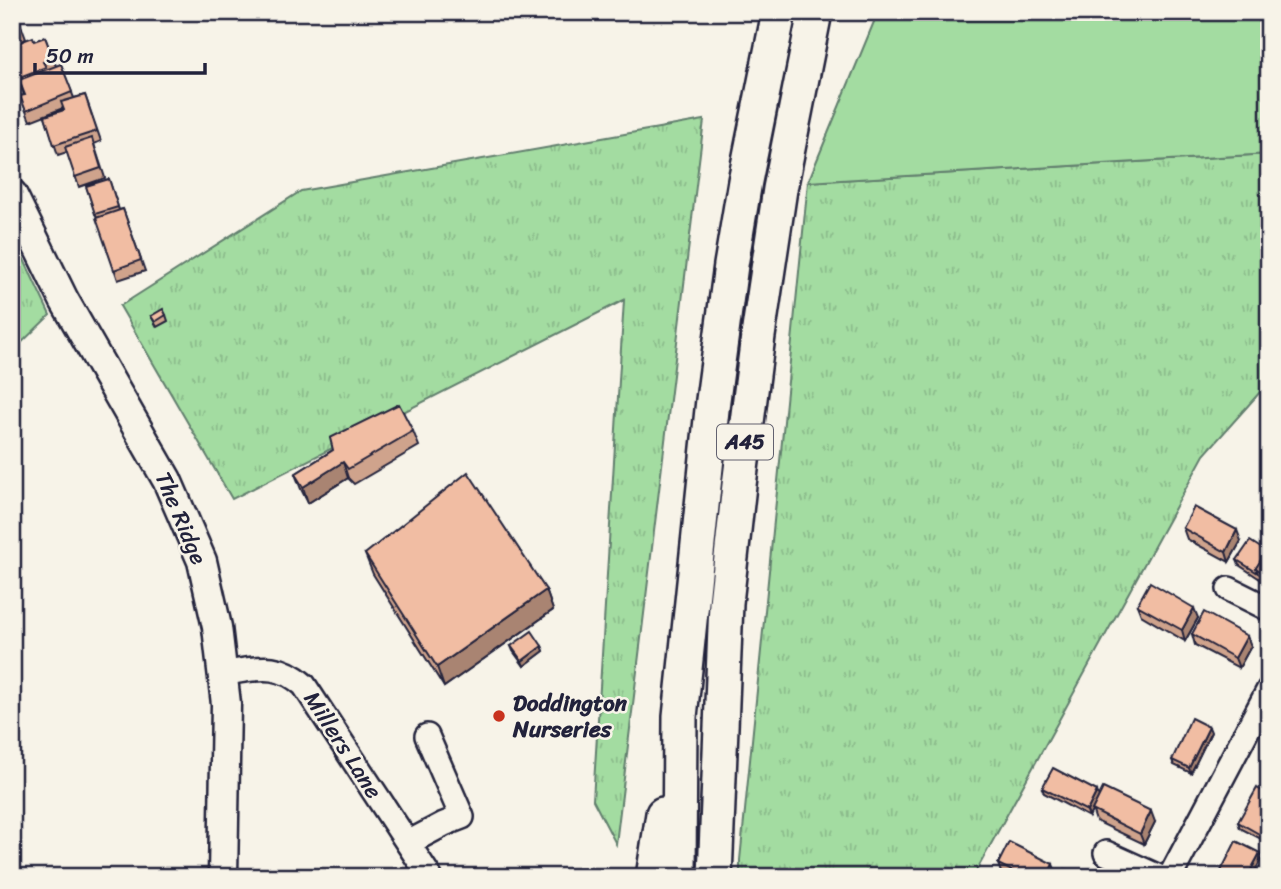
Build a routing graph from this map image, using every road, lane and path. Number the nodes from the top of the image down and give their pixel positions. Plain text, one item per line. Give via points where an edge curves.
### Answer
1 (779, 12) edge
2 (815, 12) edge
3 (12, 194) edge
4 (1229, 589) dead end
5 (1269, 609) edge
6 (223, 673) junction
7 (1269, 689) edge
8 (680, 717) junction
9 (427, 736) dead end
10 (408, 843) junction
11 (1106, 853) dead end
12 (223, 877) edge
13 (430, 877) edge
14 (653, 877) edge
15 (679, 877) edge
16 (715, 877) edge
17 (1159, 877) edge
18 (1170, 877) edge

1 - 8 highway, A45 via 731,265
2 - 16 highway, A45 via 780,189 739,485 726,604
3 - 6 main road, The Ridge via 64,300 167,481 202,561
4 - 5 street
6 - 10 street, Millers Lane via 277,668 291,673 304,685
6 - 12 main road, The Ridge via 227,737
7 - 18 street
8 - 14 highway
8 - 15 highway, A45
9 - 10 street via 462,817
10 - 13 street, Millers Lane
11 - 17 street

